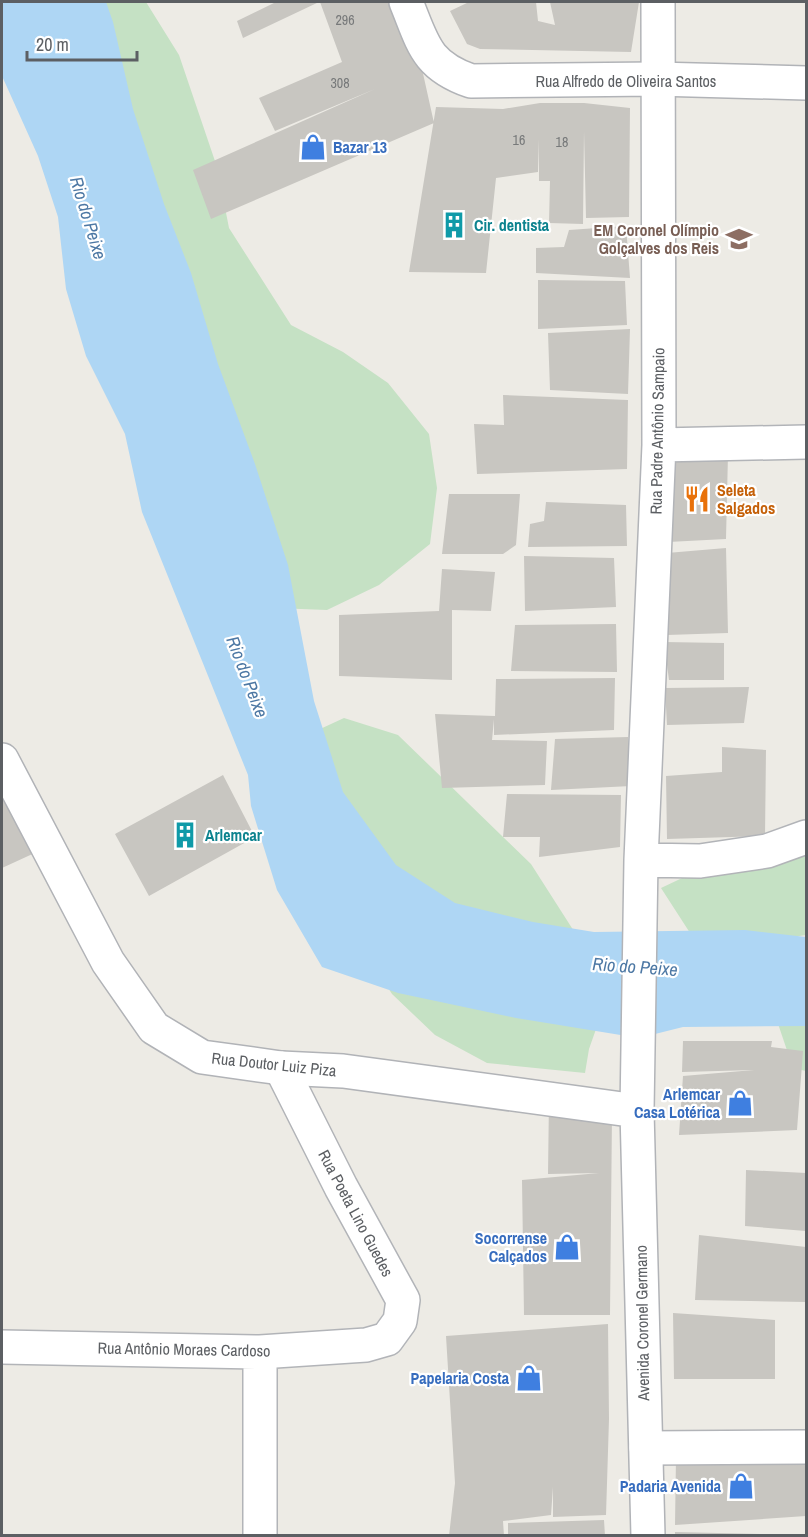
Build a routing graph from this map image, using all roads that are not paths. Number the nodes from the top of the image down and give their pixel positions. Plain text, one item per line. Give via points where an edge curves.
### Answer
1 (406, 2) edge
2 (657, 2) edge
3 (656, 79) junction
4 (807, 83) edge
5 (807, 442) edge
6 (658, 446) junction
7 (2, 760) edge
8 (807, 837) edge
9 (641, 869) junction
10 (281, 1068) junction
11 (638, 1097) junction
12 (366, 1345) joint
13 (2, 1347) edge
14 (261, 1352) junction
15 (807, 1447) edge
16 (645, 1448) junction
17 (260, 1536) edge
18 (648, 1536) edge

1 - 3 street, Rua Alfredo de Oliveira Santos via 425,49 447,72 471,81
2 - 3 street, Rua Padre Antônio Sampaio
3 - 4 street, Rua Alfredo de Oliveira Santos
3 - 6 street, Rua Padre Antônio Sampaio
5 - 6 street
6 - 9 street, Rua Padre Antônio Sampaio
7 - 10 street, Rua Doutor Luiz Piza via 108,962 154,1028 202,1057
8 - 9 street via 766,851
9 - 11 street, Rua Padre Antônio Sampaio
10 - 11 street, Rua Doutor Luiz Piza
10 - 12 street, Rua Poeta Lino Guedes via 403,1300 400,1321 387,1339
11 - 16 street, Avenida Coronel Germano
12 - 14 street, Rua Antônio Moraes Cardoso
13 - 14 street, Rua Antônio Moraes Cardoso
14 - 17 street
15 - 16 street
16 - 18 street, Avenida Coronel Germano

